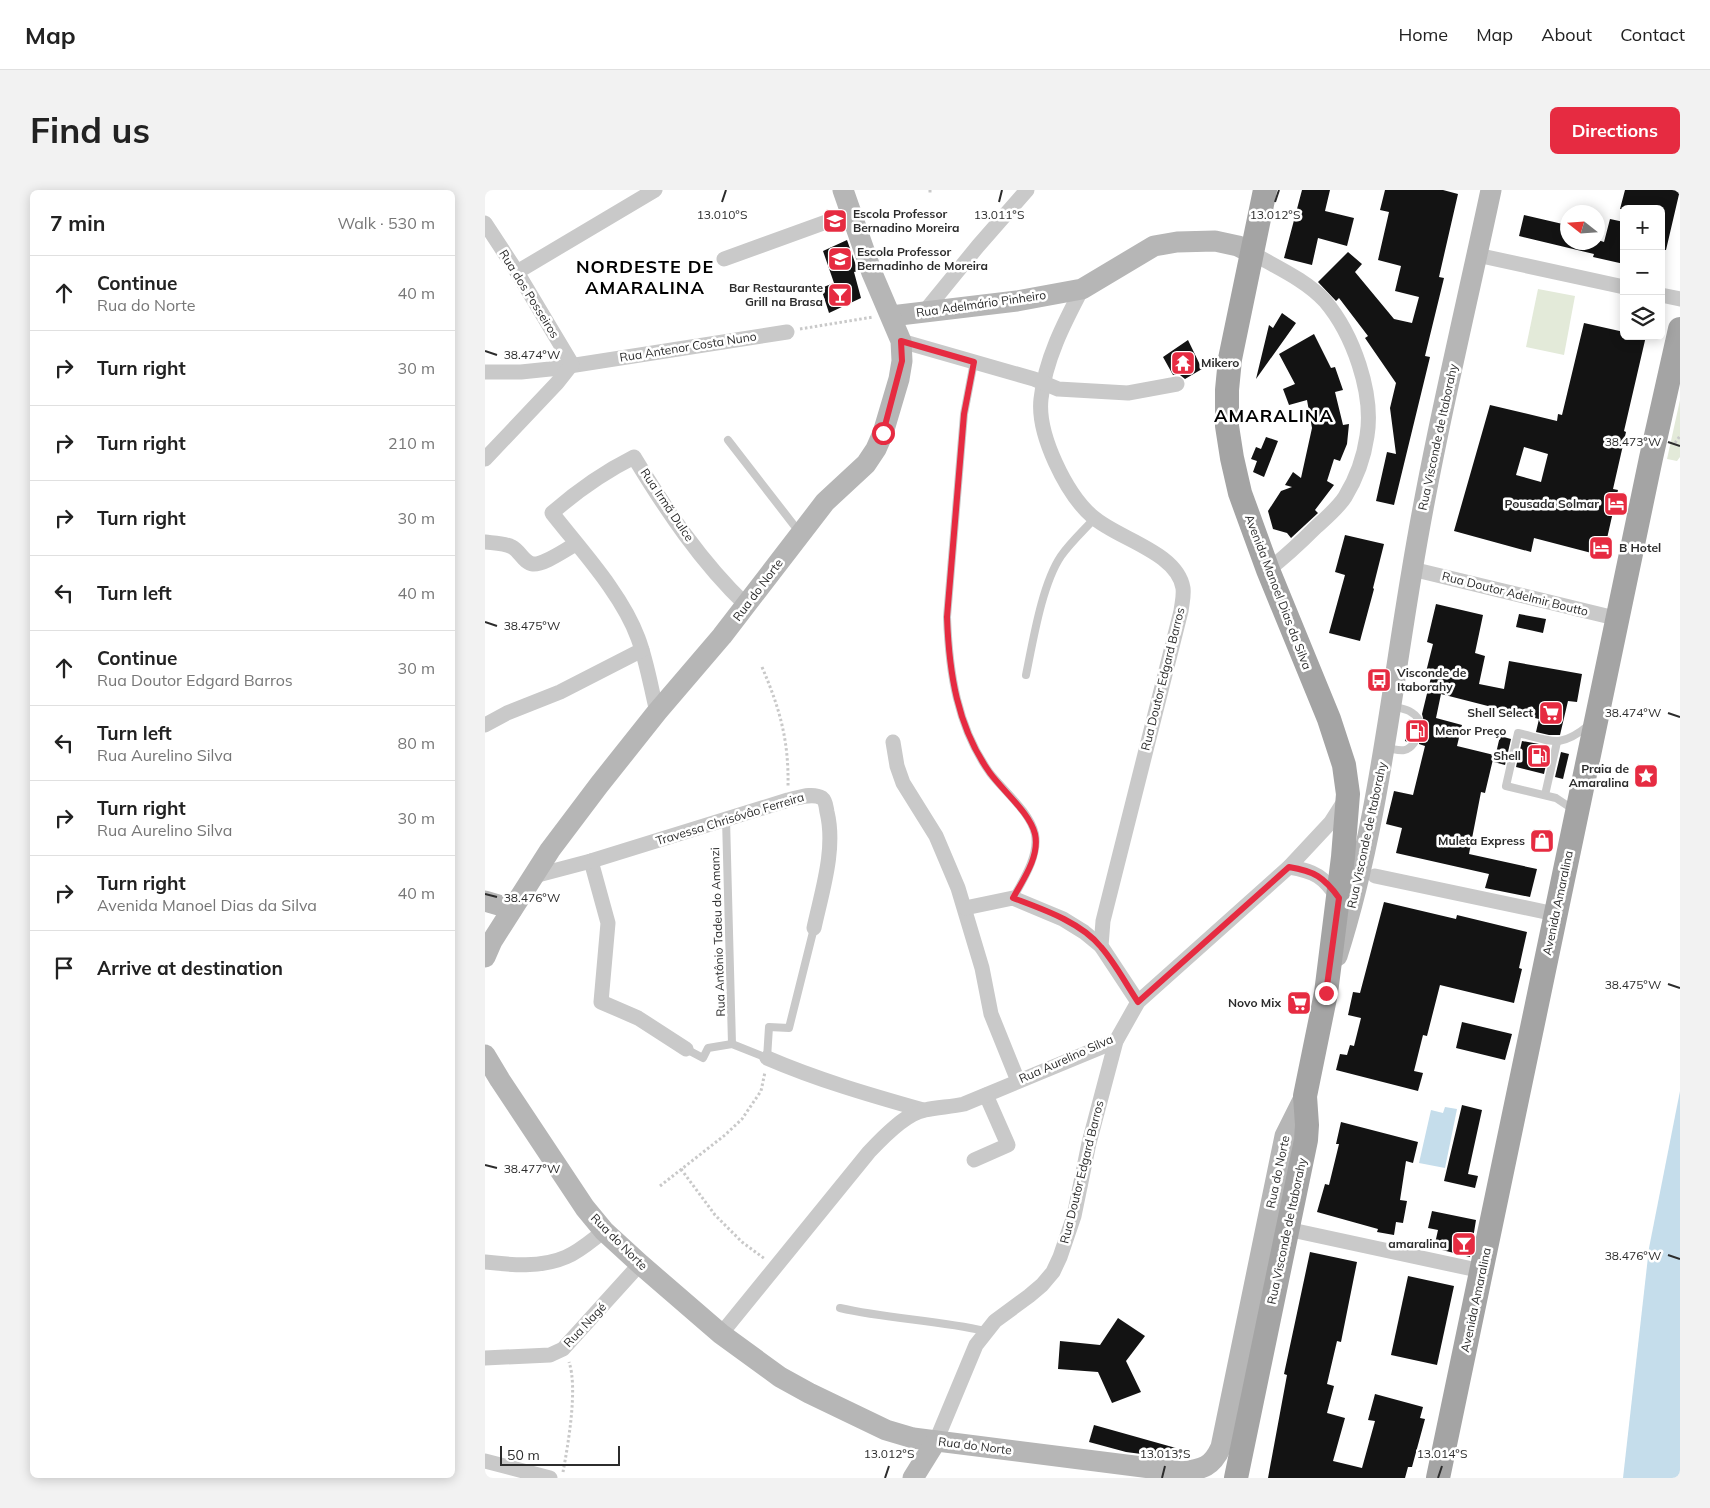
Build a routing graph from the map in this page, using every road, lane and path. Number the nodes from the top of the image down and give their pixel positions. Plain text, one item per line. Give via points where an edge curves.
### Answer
1 (655, 190) edge
2 (843, 190) edge
3 (930, 190) edge
4 (1027, 190) edge
5 (1265, 190) edge
6 (1491, 190) edge
7 (930, 195) dead end
8 (851, 213) junction
9 (485, 223) edge
10 (1252, 253) junction
11 (1477, 255) junction
12 (724, 259) dead end
13 (517, 272) junction
14 (1620, 286) edge
15 (1081, 289) junction
16 (1665, 296) edge
17 (1680, 299) edge
18 (925, 311) junction
19 (891, 316) junction
20 (1680, 329) edge
21 (787, 332) joint
22 (901, 341) junction
23 (974, 362) junction
24 (572, 364) junction
25 (485, 372) edge
26 (1044, 383) junction
27 (1177, 384) dead end
28 (728, 440) dead end
29 (485, 459) edge
30 (1094, 519) junction
31 (800, 534) junction
32 (485, 542) edge
33 (576, 544) junction
34 (1412, 569) junction
35 (1268, 570) junction
36 (746, 605) junction
37 (1619, 619) junction
38 (642, 650) junction
39 (762, 666) dead end
40 (1026, 675) dead end
41 (1391, 706) junction
42 (657, 712) junction
43 (1598, 717) junction
44 (1419, 720) dead end
45 (485, 725) edge
46 (893, 742) dead end
47 (1557, 742) junction
48 (1415, 743) dead end
49 (1385, 747) junction
50 (1348, 794) junction
51 (1545, 795) junction
52 (787, 800) junction
53 (1577, 812) junction
54 (726, 819) junction
55 (591, 861) junction
56 (1289, 867) junction
57 (534, 876) junction
58 (1375, 876) dead end
59 (1013, 898) junction
60 (1339, 898) junction
61 (485, 901) edge
62 (965, 908) junction
63 (512, 909) junction
64 (1555, 914) junction
65 (814, 928) joint
66 (1101, 946) junction
67 (485, 957) edge
68 (1326, 993) junction
69 (1138, 1002) junction
70 (1116, 1040) junction
71 (732, 1044) junction
72 (686, 1049) joint
73 (485, 1055) edge
74 (767, 1058) junction
75 (1018, 1081) junction
76 (985, 1095) junction
77 (1305, 1096) junction
78 (923, 1110) junction
79 (974, 1160) dead end
80 (681, 1169) junction
81 (660, 1186) dead end
82 (1287, 1230) junction
83 (604, 1231) junction
84 (485, 1262) edge
85 (640, 1264) junction
86 (775, 1267) junction
87 (1482, 1271) junction
88 (840, 1308) dead end
89 (985, 1331) junction
90 (721, 1334) junction
91 (563, 1349) junction
92 (485, 1358) edge
93 (936, 1442) junction
94 (485, 1461) edge
95 (550, 1478) edge
96 (562, 1478) edge
97 (913, 1478) edge
98 (1236, 1478) edge
99 (1438, 1478) edge

1 - 13 street
2 - 8 street, Rua do Norte
3 - 7 path
4 - 18 street
5 - 10 main road, Avenida Manoel Dias da Silva
6 - 11 street, Rua Visconde de Itaborahy
8 - 12 street
8 - 19 street, Rua do Norte
9 - 13 street, Rua dos Posseiros
10 - 15 street, Rua Adelmário Pinheiro via 1215,241 1154,246
10 - 35 main road, Avenida Manoel Dias da Silva via 1230,359 1227,426 1240,493
10 - 35 street, Rua Adelmário Pinheiro via 1304,284 1324,300 1341,322 1359,366 1368,410 1368,435 1363,456 1344,498
11 - 14 street
11 - 34 street, Rua Visconde de Itaborahy
13 - 24 street, Rua dos Posseiros
15 - 18 street, Rua Adelmário Pinheiro via 1017,301
15 - 26 street, Rua Doutor Edgard Barros via 1055,347
16 - 17 street
18 - 19 street, Rua Adelmário Pinheiro
19 - 21 path via 862,317
19 - 22 street, Rua do Norte
20 - 37 main road, Avenida Amaralina
21 - 24 street, Rua Antenor Costa Nuno
22 - 23 street
22 - 31 street, Rua do Norte via 899,379 876,449 867,464 825,502
23 - 26 street
23 - 59 lane via 964,414 947,617 948,648 952,679 971,742 989,771 1023,812 1035,835 1032,861
24 - 25 street, Rua Antenor Costa Nuno via 521,372
24 - 29 street
26 - 27 street via 1058,389 1128,394
26 - 30 street, Rua Doutor Edgard Barros via 1041,413 1049,447 1077,499
28 - 31 lane
30 - 40 lane via 1069,546 1054,569 1035,630
30 - 66 street, Rua Doutor Edgard Barros via 1165,561 1174,568 1183,588 1103,921
31 - 36 street, Rua do Norte
32 - 33 street via 514,547 532,564 541,563
33 - 36 street, Rua Irmã Dulce via 552,513 593,481 634,457 679,526 717,575
33 - 38 street via 623,609
34 - 37 street, Rua Doutor Adelmir Boutto
34 - 41 street, Rua Visconde de Itaborahy
35 - 50 main road, Avenida Manoel Dias da Silva via 1332,727 1344,765
36 - 42 street, Rua do Norte
37 - 43 main road, Avenida Amaralina
38 - 42 street
38 - 45 street via 560,692 507,712
39 - 52 path via 783,727 788,758
41 - 44 lane via 1410,710
41 - 49 street, Rua Visconde de Itaborahy
42 - 57 street, Rua do Norte via 550,850
43 - 47 lane via 1568,740
43 - 53 main road, Avenida Amaralina
46 - 62 street via 903,783 937,836
47 - 51 lane
47 - 51 lane via 1518,733 1506,786
48 - 49 lane via 1405,751
49 - 68 street, Rua Visconde de Itaborahy via 1359,881
50 - 56 street, Rua Aurelino Silva via 1331,822
50 - 60 main road, Avenida Manoel Dias da Silva
51 - 53 lane via 1556,798
52 - 54 street, Travessa Chrisóvâo Ferreira
52 - 65 street, Travessa Chrisóvâo Ferreira via 808,795 820,797 825,801 830,823 826,872
53 - 64 main road, Avenida Amaralina
54 - 55 street, Travessa Chrisóvâo Ferreira
54 - 71 lane, Rua Antônio Tadeu do Amanzi
55 - 57 street, Travessa Chrisóvâo Ferreira
55 - 72 street via 608,922 601,1002 638,1018
56 - 60 street via 1316,874
56 - 69 street, Rua Aurelino Silva
57 - 63 street, Rua do Norte
58 - 64 street
59 - 62 street
59 - 66 street via 1063,919
60 - 68 main road, Avenida Manoel Dias da Silva
61 - 63 street
62 - 75 street via 991,1014
63 - 67 street, Rua do Norte
64 - 87 main road, Avenida Amaralina
65 - 74 lane, Travessa Chrisóvâo Ferreira via 789,1028 769,1027
66 - 69 street
68 - 77 main road, Rua Visconde de Itaborahy
69 - 70 street, Rua Aurelino Silva
70 - 75 street, Rua Aurelino Silva
70 - 89 street, Rua Doutor Edgard Barros via 1074,1216 1061,1257 1042,1284
71 - 72 lane via 708,1048 703,1058
71 - 74 lane
73 - 83 street, Rua do Norte via 585,1208
74 - 78 street, Rua Aurelino Silva via 852,1090
74 - 80 path via 761,1091 742,1119
75 - 76 street, Rua Aurelino Silva
76 - 78 street, Rua Aurelino Silva via 964,1104
76 - 79 street via 1008,1145
77 - 82 main road, Rua Visconde de Itaborahy via 1306,1140
77 - 93 street, Rua do Norte via 1285,1136 1216,1459 1207,1466 1183,1472
78 - 86 street, Rua Aurelino Silva via 897,1125 869,1152
80 - 81 path
80 - 86 path via 715,1215 742,1242
82 - 87 street
82 - 98 main road, Rua Visconde de Itaborahy
83 - 84 street via 565,1257 547,1262 525,1265
83 - 85 street, Rua do Norte
85 - 90 street, Rua do Norte
85 - 91 street, Rua Nagé
86 - 90 street, Rua Aurelino Silva
87 - 99 main road, Avenida Amaralina
88 - 89 lane
89 - 93 street, Rua Doutor Edgard Barros via 976,1345
90 - 93 street, Rua do Norte via 780,1377 809,1393 886,1430
91 - 92 street, Rua Nagé via 550,1354
91 - 96 path via 572,1381
93 - 97 street
94 - 95 street

